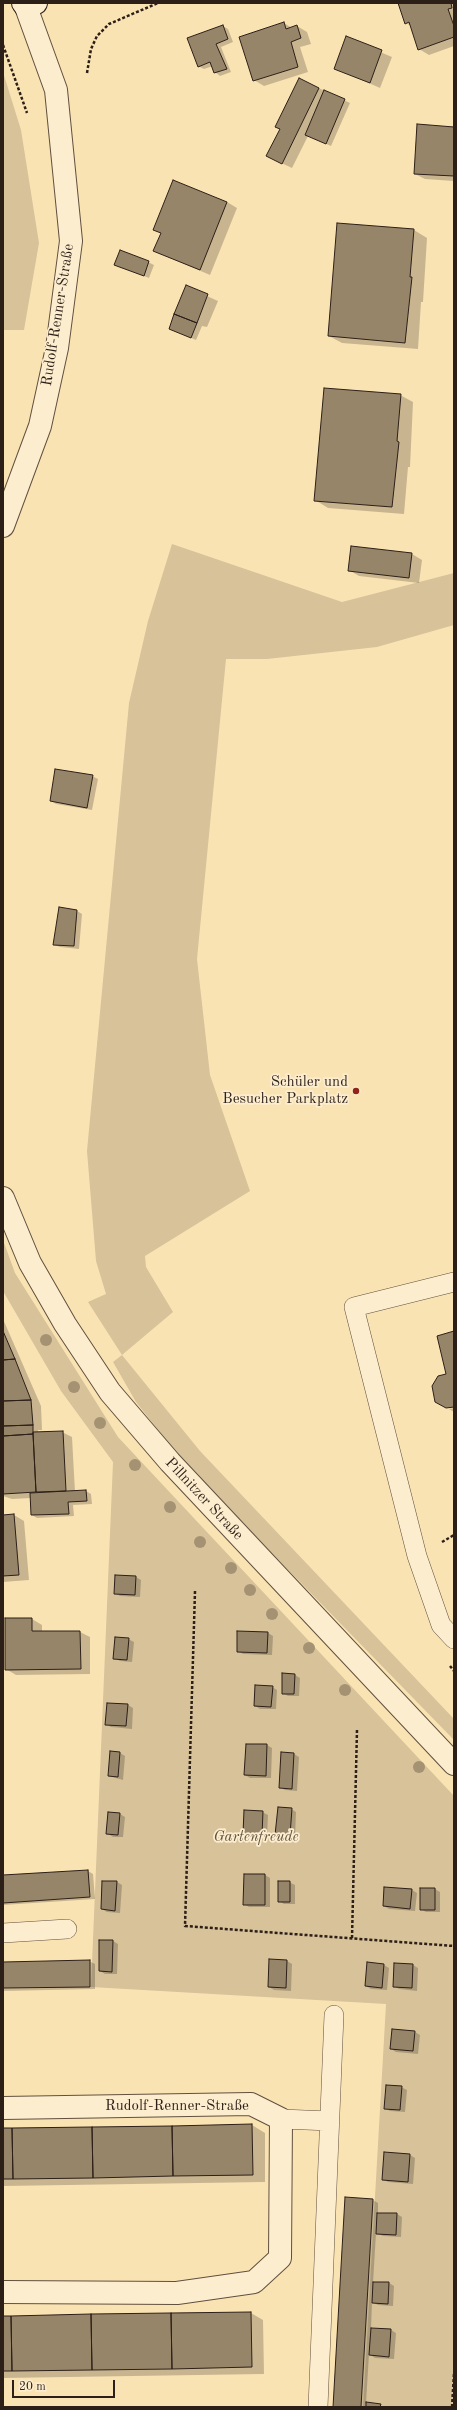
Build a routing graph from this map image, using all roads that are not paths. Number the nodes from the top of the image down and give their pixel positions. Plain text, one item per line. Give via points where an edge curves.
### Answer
1 (28, 4) edge
2 (3, 526) edge
3 (3, 1198) edge
4 (454, 1282) edge
5 (454, 1639) edge
6 (454, 1764) edge
7 (67, 1929) dead end
8 (3, 1933) edge
9 (334, 2015) dead end
10 (3, 2108) edge
11 (281, 2119) junction
12 (330, 2121) junction
13 (3, 2292) edge
14 (318, 2407) edge

1 - 2 street, Rudolf-Renner-Straße via 56,90 71,241 57,348 40,426
3 - 6 street, Pillnitzer Straße via 30,1263 65,1324 110,1392 170,1462
4 - 5 lane via 354,1307 417,1556 441,1625
7 - 8 lane
9 - 12 lane
10 - 11 street, Rudolf-Renner-Straße via 251,2104
11 - 12 lane
11 - 13 street via 280,2258 254,2282 177,2293
12 - 14 lane

